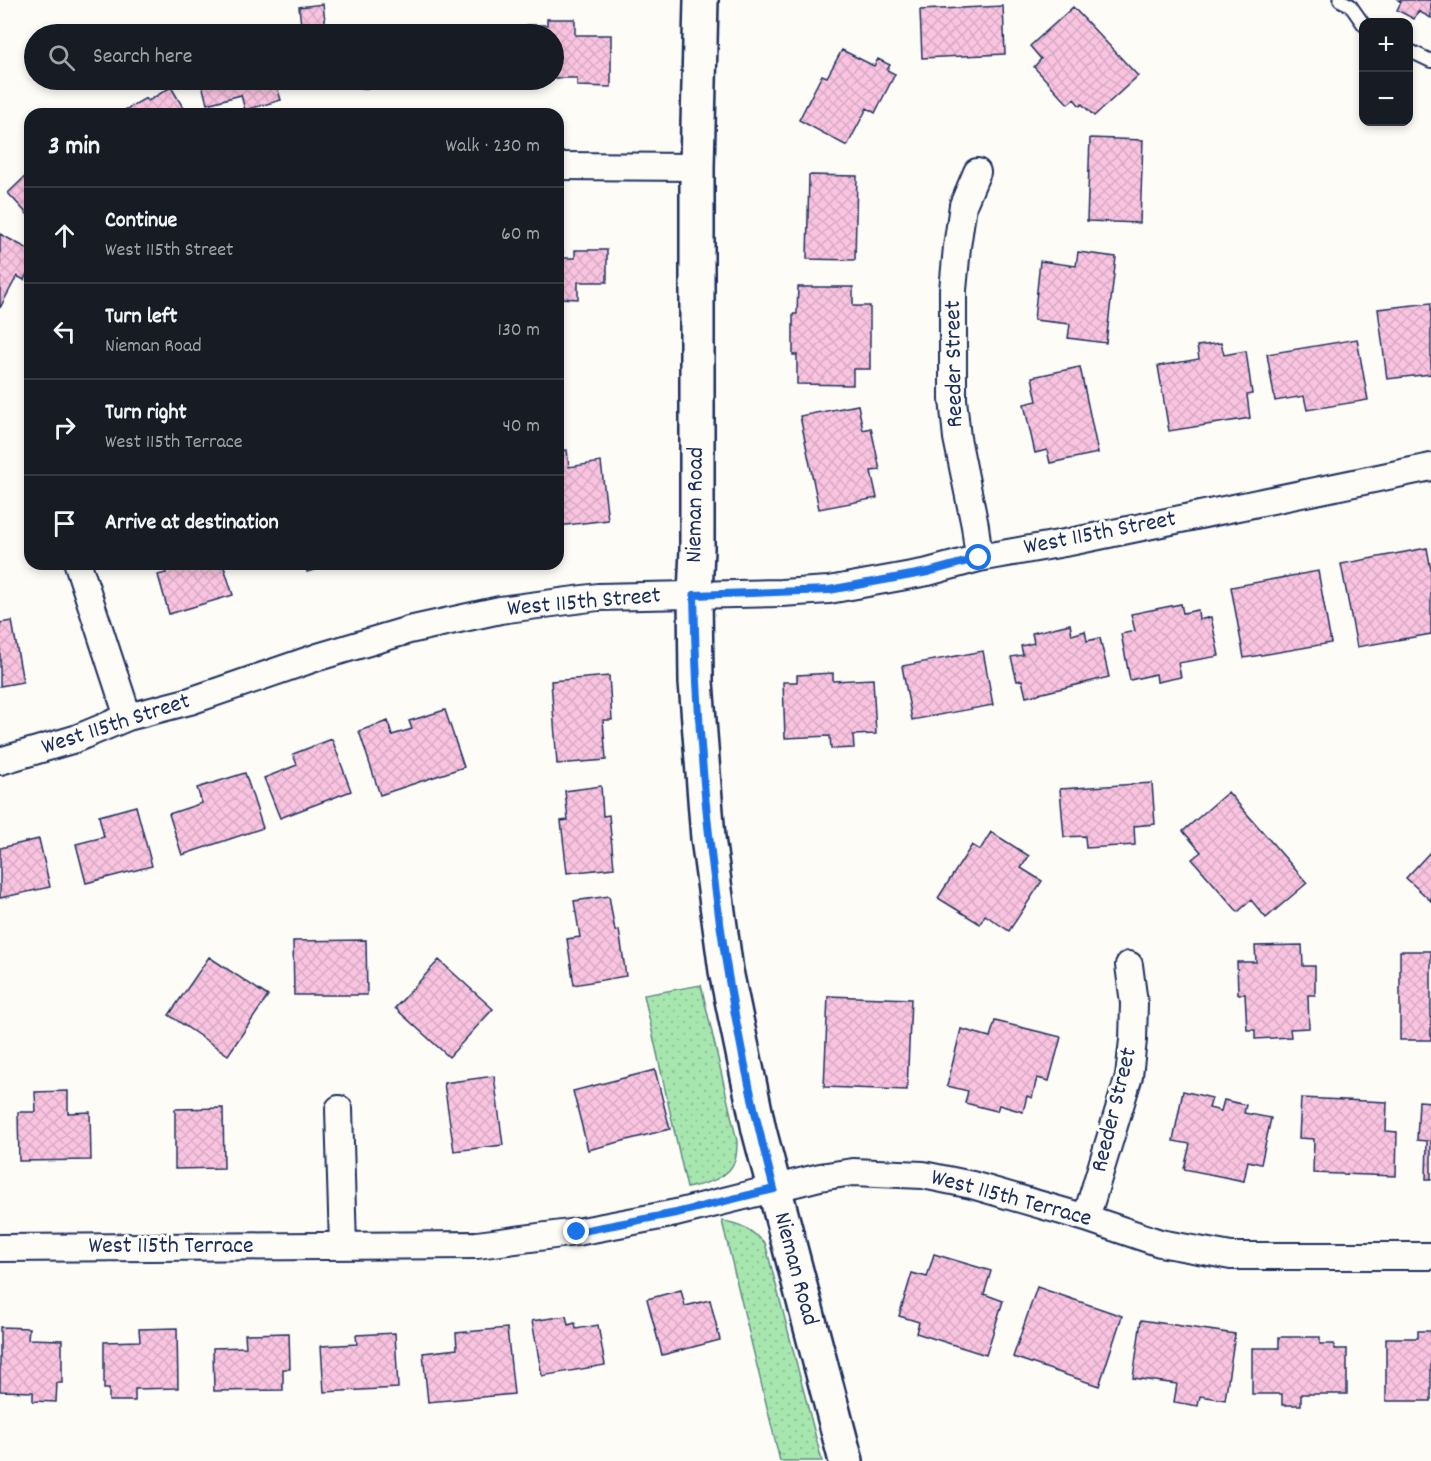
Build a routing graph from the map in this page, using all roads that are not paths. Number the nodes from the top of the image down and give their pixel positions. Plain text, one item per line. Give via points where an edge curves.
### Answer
1 (701, 0) edge
2 (1348, 2) edge
3 (1359, 18) edge
4 (1413, 52) edge
5 (1431, 61) edge
6 (564, 166) edge
7 (697, 167) junction
8 (977, 172) dead end
9 (1431, 466) edge
10 (979, 558) junction
11 (80, 570) edge
12 (694, 595) junction
13 (128, 717) junction
14 (0, 761) edge
15 (1129, 965) dead end
16 (339, 1109) dead end
17 (774, 1189) junction
18 (1086, 1218) junction
19 (343, 1246) junction
20 (0, 1248) edge
21 (1431, 1256) edge
22 (846, 1461) edge

1 - 7 street, Nieman Road
2 - 3 lane
4 - 5 lane
6 - 7 street
7 - 12 street, Nieman Road
8 - 10 street, Reeder Street via 963,205 957,247 953,399
9 - 10 street, West 115th Street
10 - 12 street, West 115th Street via 928,572 829,590
11 - 13 street
12 - 13 street, West 115th Street via 598,597 500,610 409,630 190,701
12 - 17 street, Nieman Road via 696,682 708,838 726,972
13 - 14 street, West 115th Street via 75,740
15 - 18 street, Reeder Street via 1134,1003 1129,1076
16 - 19 street
17 - 18 street, West 115th Terrace via 853,1172 923,1175
17 - 19 street, West 115th Terrace via 577,1232 477,1245
17 - 22 street, Nieman Road
18 - 21 street, West 115th Terrace via 1160,1243 1232,1256
19 - 20 street, West 115th Terrace

